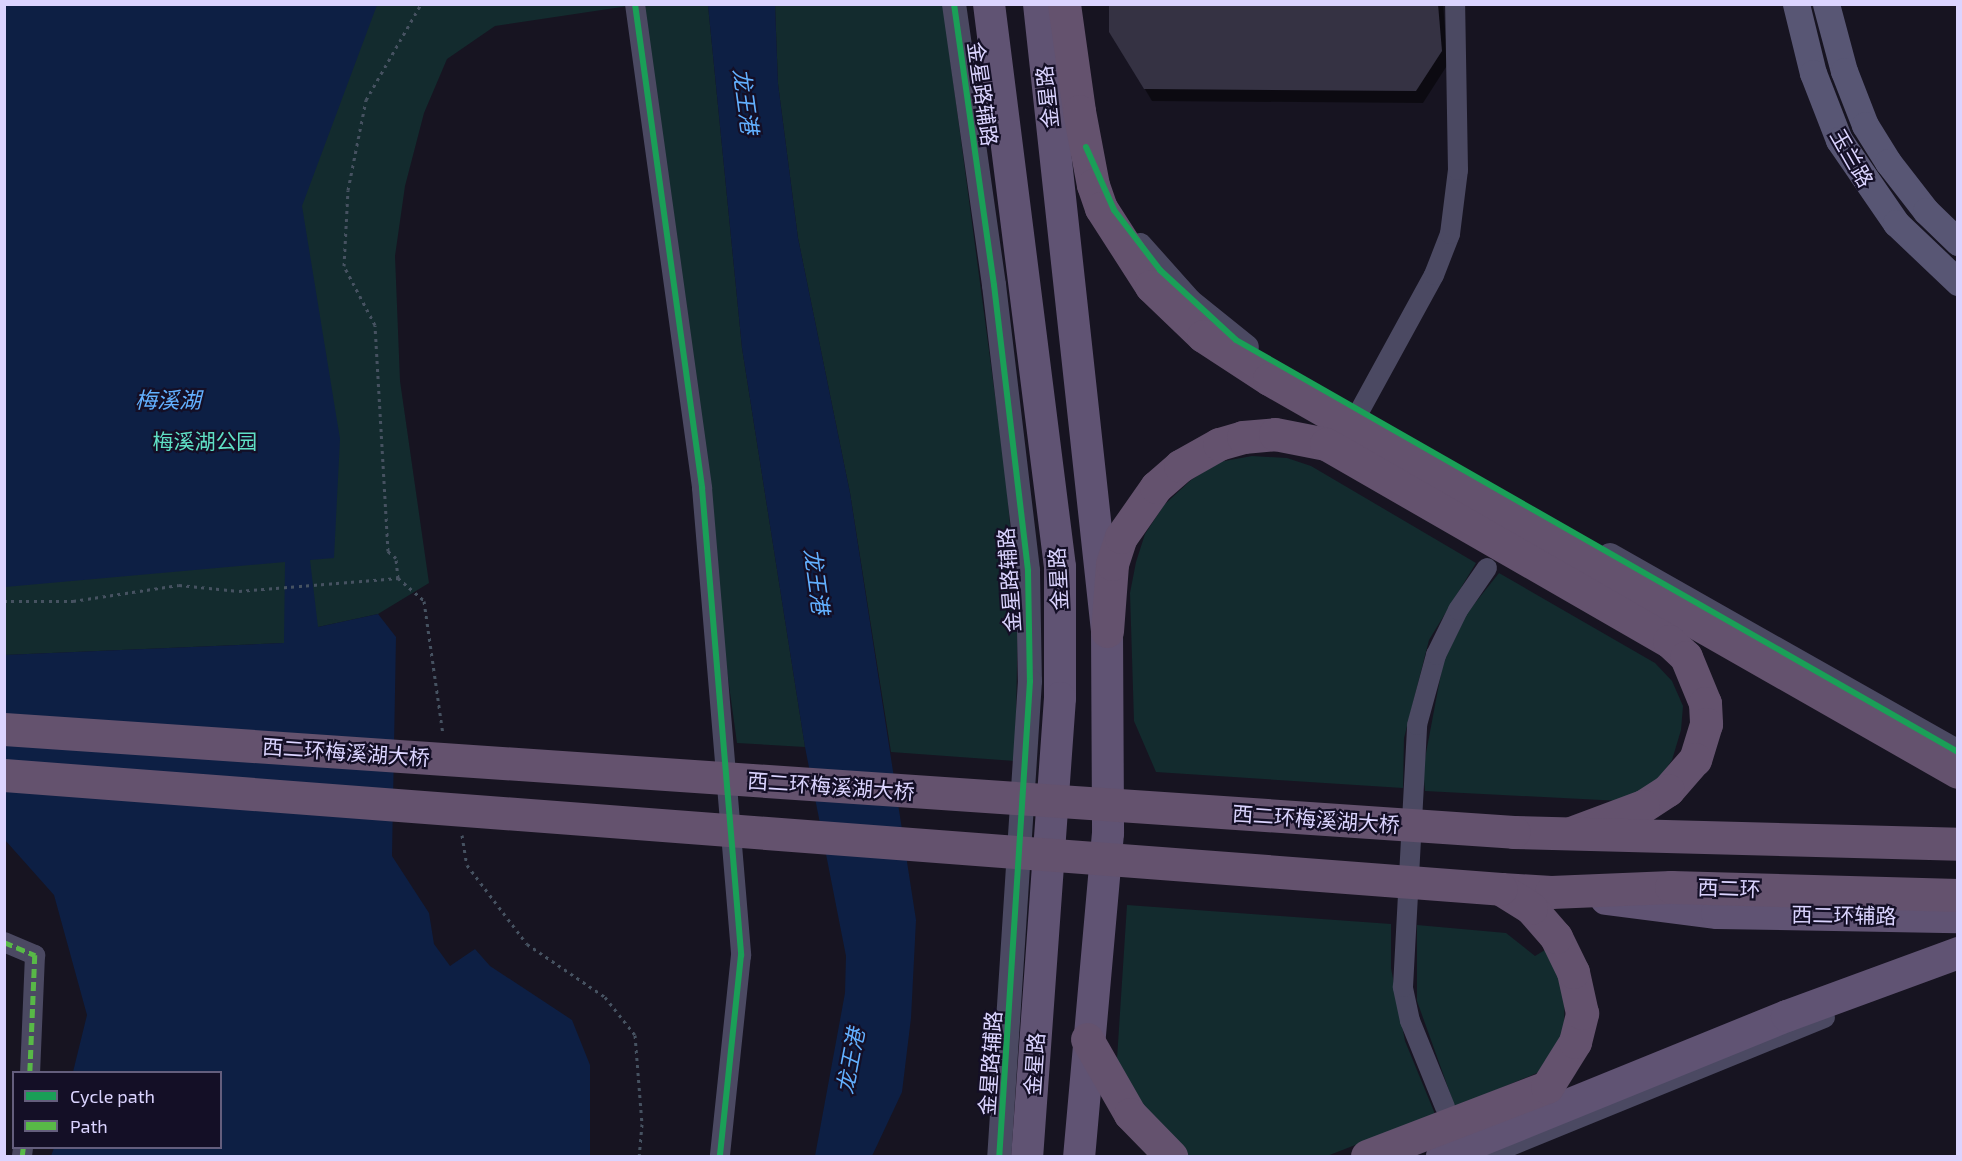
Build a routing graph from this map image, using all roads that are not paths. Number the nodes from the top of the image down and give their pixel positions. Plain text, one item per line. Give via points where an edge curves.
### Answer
1 (634, 4) edge
2 (954, 4) edge
3 (989, 4) edge
4 (1039, 4) edge
5 (1064, 4) edge
6 (1455, 4) edge
7 (1796, 4) edge
8 (1826, 4) edge
9 (1086, 147) junction
10 (1958, 242) edge
11 (1958, 282) edge
12 (1359, 412) junction
13 (1487, 568) dead end
14 (1107, 632) junction
15 (4, 729) edge
16 (1958, 752) edge
17 (1958, 771) edge
18 (4, 775) edge
19 (1573, 832) junction
20 (1958, 844) edge
21 (1501, 889) junction
22 (1551, 892) junction
23 (1958, 895) edge
24 (1958, 917) edge
25 (4, 942) edge
26 (1958, 953) edge
27 (1958, 964) edge
28 (1087, 1039) junction
29 (30, 1071) edge
30 (1445, 1107) dead end
31 (720, 1156) edge
32 (999, 1156) edge
33 (1027, 1156) edge
34 (1078, 1156) edge
35 (1171, 1156) edge
36 (1366, 1156) edge
37 (1442, 1156) edge
38 (1486, 1156) edge

1 - 31 street via 702,488 741,955
2 - 32 street, 金星路辅路 via 994,285 1028,571 1030,681
3 - 33 main road, 金星路 via 1060,567 1060,698
4 - 14 main road, 金星路
5 - 9 highway
6 - 12 street via 1458,170 1450,234 1434,275
7 - 11 main road, 玉兰路 via 1813,73 1839,140 1896,223
8 - 10 main road, 玉兰路 via 1844,70 1865,125 1920,203
9 - 12 street via 1114,210 1160,270 1190,301 1254,352
9 - 17 highway via 1101,208 1126,252 1171,305 1230,356
12 - 16 street via 1522,514
13 - 30 street via 1458,610 1436,655 1417,725 1403,987 1410,1021
14 - 19 highway via 1112,564 1121,537 1156,487 1180,466 1219,444 1243,437 1275,434 1326,444 1669,641 1686,657 1705,703 1706,724 1695,759 1668,790 1643,806
14 - 28 main road, 金星路 via 1108,833
15 - 19 highway, 西二环梅溪湖大桥, bridge via 1513,832
18 - 21 highway, bridge
19 - 20 highway
21 - 22 highway, 西二环
21 - 36 highway via 1531,908 1556,937 1573,972 1582,1012 1575,1042 1547,1087
22 - 23 highway, 西二环 via 1671,887
22 - 24 main road, 西二环辅路 via 1717,913
25 - 29 street via 35,956
26 - 37 main road via 1787,1016
27 - 38 street
28 - 34 main road, 金星路
28 - 35 highway via 1130,1114

